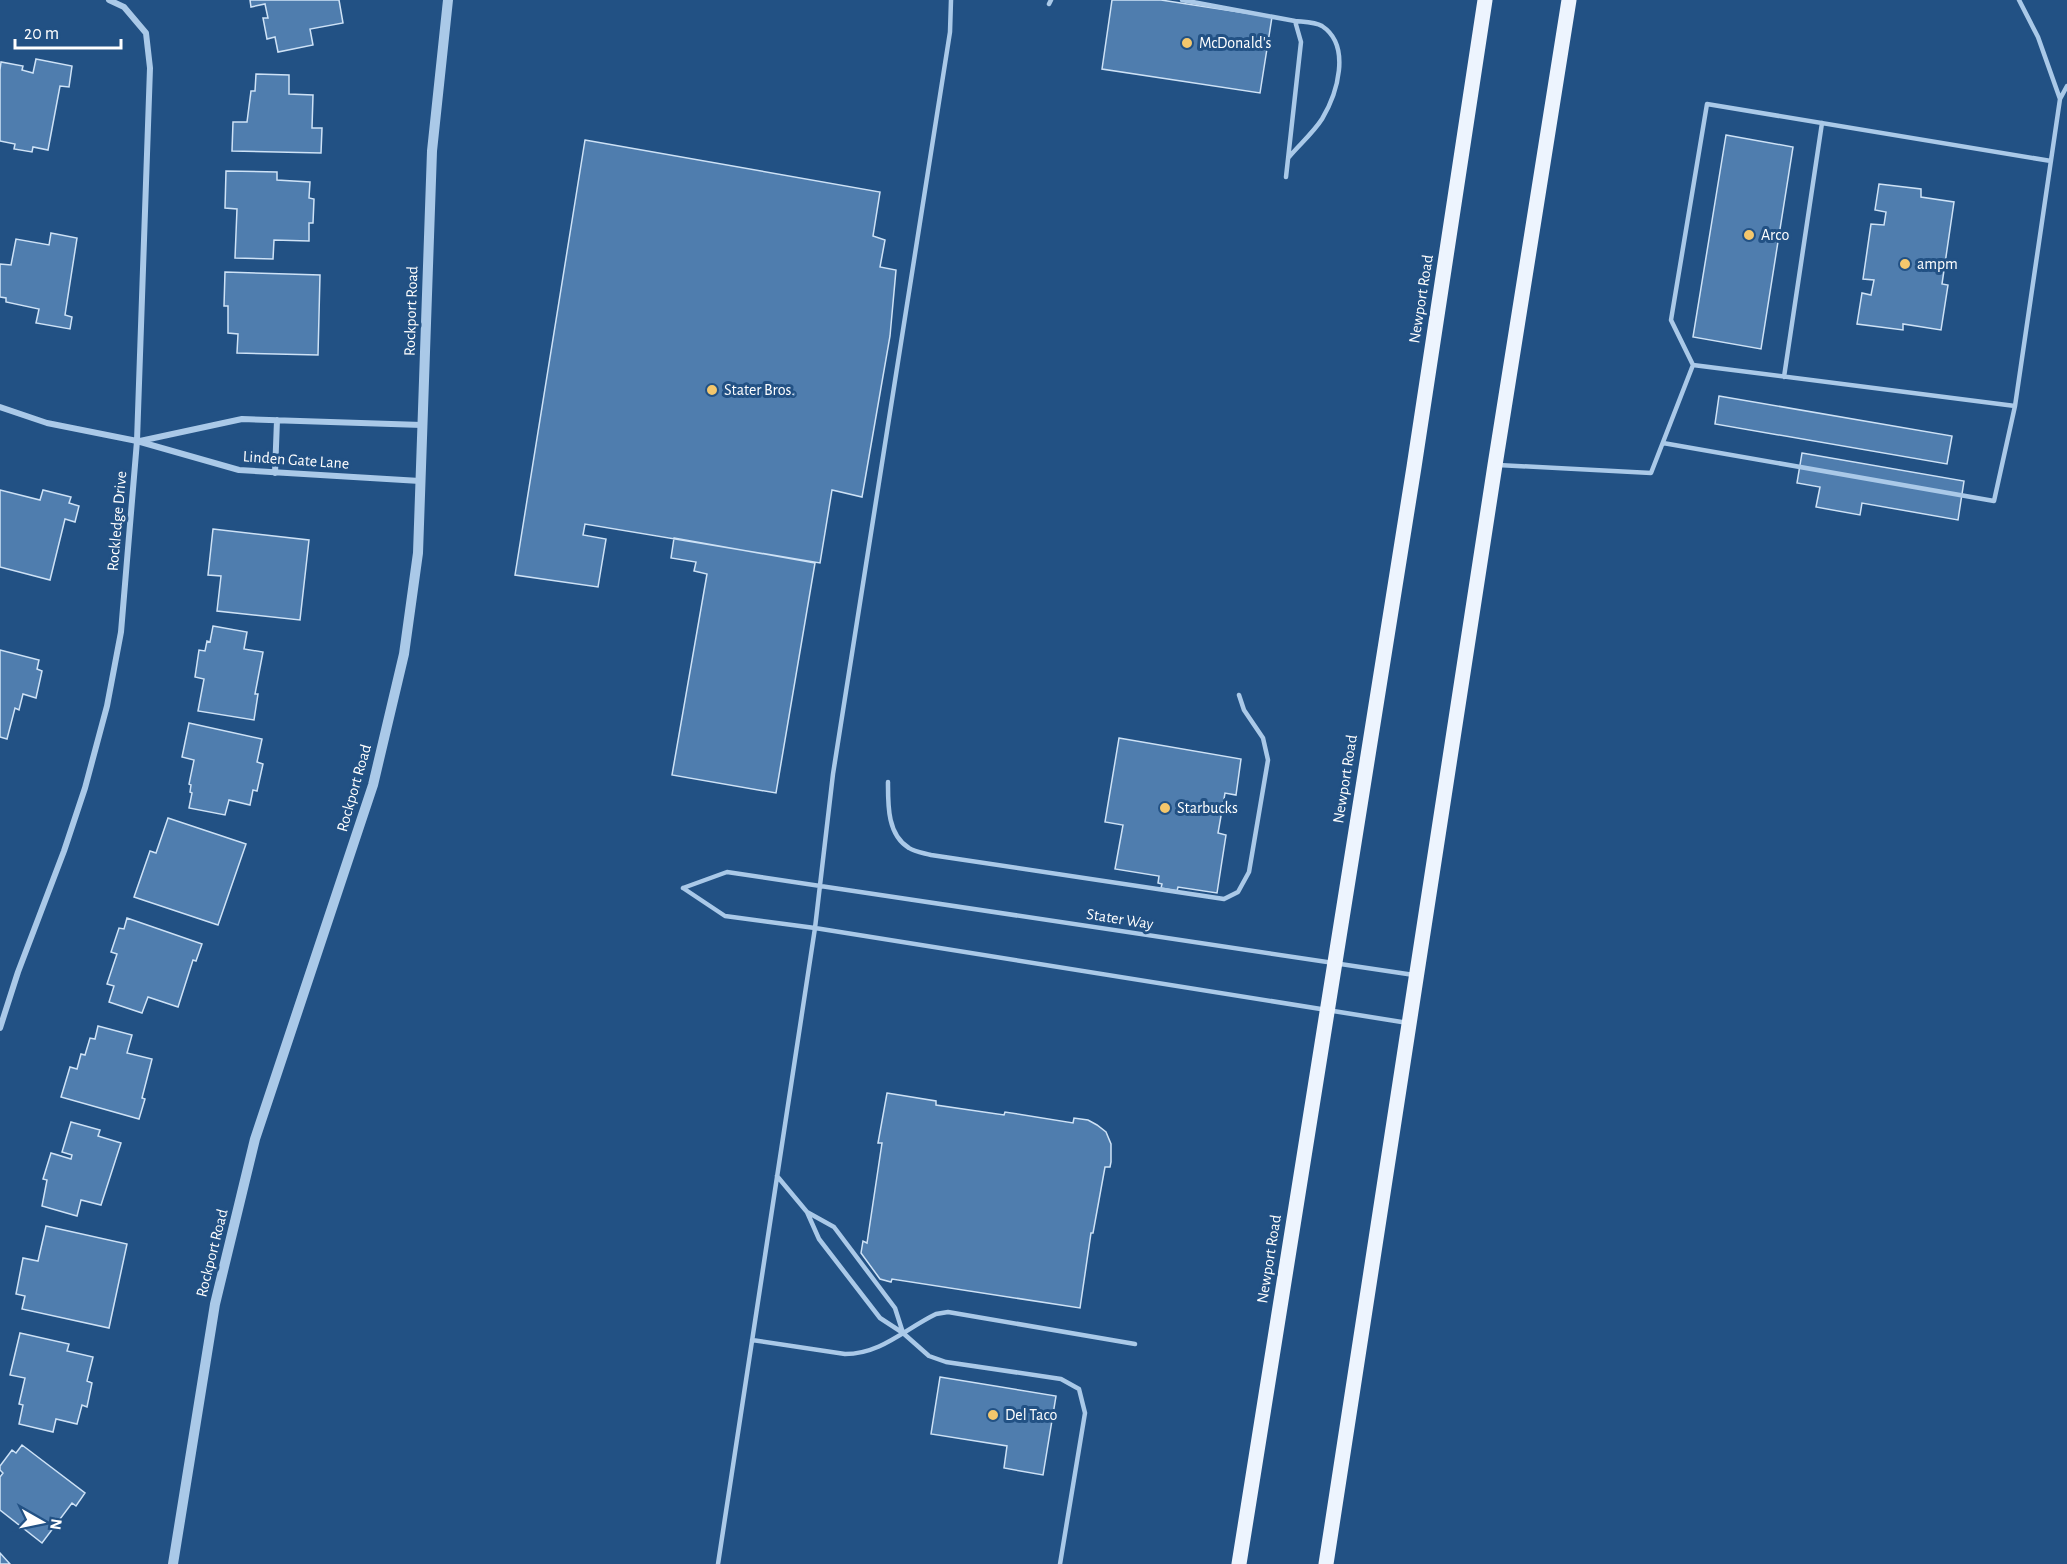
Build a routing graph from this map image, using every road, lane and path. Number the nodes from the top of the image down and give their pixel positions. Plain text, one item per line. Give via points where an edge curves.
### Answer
1 (109, 0) edge
2 (448, 0) edge
3 (951, 0) edge
4 (1182, 0) edge
5 (1485, 0) edge
6 (1569, 0) edge
7 (2019, 0) edge
8 (1295, 21) junction
9 (2067, 86) edge
10 (2060, 99) junction
11 (1822, 123) junction
12 (1288, 157) junction
13 (2051, 161) junction
14 (1286, 177) dead end
15 (1693, 365) junction
16 (1784, 377) junction
17 (2015, 406) junction
18 (0, 407) edge
19 (277, 420) junction
20 (422, 425) junction
21 (137, 441) junction
22 (1663, 443) junction
23 (1495, 465) junction
24 (275, 472) junction
25 (420, 481) junction
26 (1239, 695) dead end
27 (888, 782) dead end
28 (820, 886) junction
29 (815, 928) junction
30 (1334, 963) junction
31 (1417, 976) junction
32 (1326, 1011) junction
33 (1409, 1024) junction
34 (0, 1028) edge
35 (777, 1175) junction
36 (807, 1212) junction
37 (903, 1333) junction
38 (752, 1340) junction
39 (1135, 1344) dead end
40 (173, 1564) edge
41 (717, 1564) edge
42 (1060, 1564) edge
43 (1239, 1564) edge
44 (1326, 1564) edge

1 - 21 street, Rockledge Drive via 124,7 146,33 150,68
2 - 20 street, Rockport Road via 432,151
3 - 28 lane via 950,32 833,774
4 - 8 lane
5 - 30 main road, Newport Road
6 - 23 main road
7 - 10 lane via 2038,37
8 - 12 lane via 1302,42
8 - 12 lane via 1320,25 1332,36 1339,54 1338,74 1333,98 1320,121
9 - 10 lane
10 - 13 lane
11 - 13 lane
11 - 15 lane via 1707,104 1671,320
11 - 16 lane
12 - 14 lane
13 - 17 lane
15 - 16 lane
15 - 22 lane
16 - 17 lane
17 - 22 lane via 1994,501
18 - 21 street, Linden Gate Lane via 47,423
19 - 20 street, Linden Gate Lane
19 - 21 street, Linden Gate Lane via 243,419
19 - 24 street
20 - 25 street, Rockport Road
21 - 24 street, Linden Gate Lane via 239,470
21 - 34 street, Rockledge Drive via 122,632 107,706 85,788
22 - 23 lane via 1651,473
23 - 31 main road
24 - 25 street, Linden Gate Lane
25 - 40 street, Rockport Road via 418,553 404,654 373,785 255,1139 215,1304
26 - 27 lane via 1263,738 1268,760 1249,872 1238,892 1224,900 910,849 895,834
28 - 29 lane
28 - 29 lane, Stater Way via 727,872 683,888 725,916
28 - 30 lane, Stater Way
29 - 32 lane
29 - 35 lane
30 - 31 lane, Stater Way
30 - 32 main road, Newport Road
31 - 33 main road
32 - 33 lane
32 - 43 main road, Newport Road
33 - 44 main road
35 - 36 lane
35 - 38 lane
36 - 37 lane via 819,1239 880,1318
36 - 37 lane via 834,1227 895,1308
37 - 38 lane via 860,1354
37 - 39 lane via 936,1314 948,1312
37 - 42 lane via 929,1356 946,1362 1061,1379 1078,1389 1085,1413
38 - 41 lane

